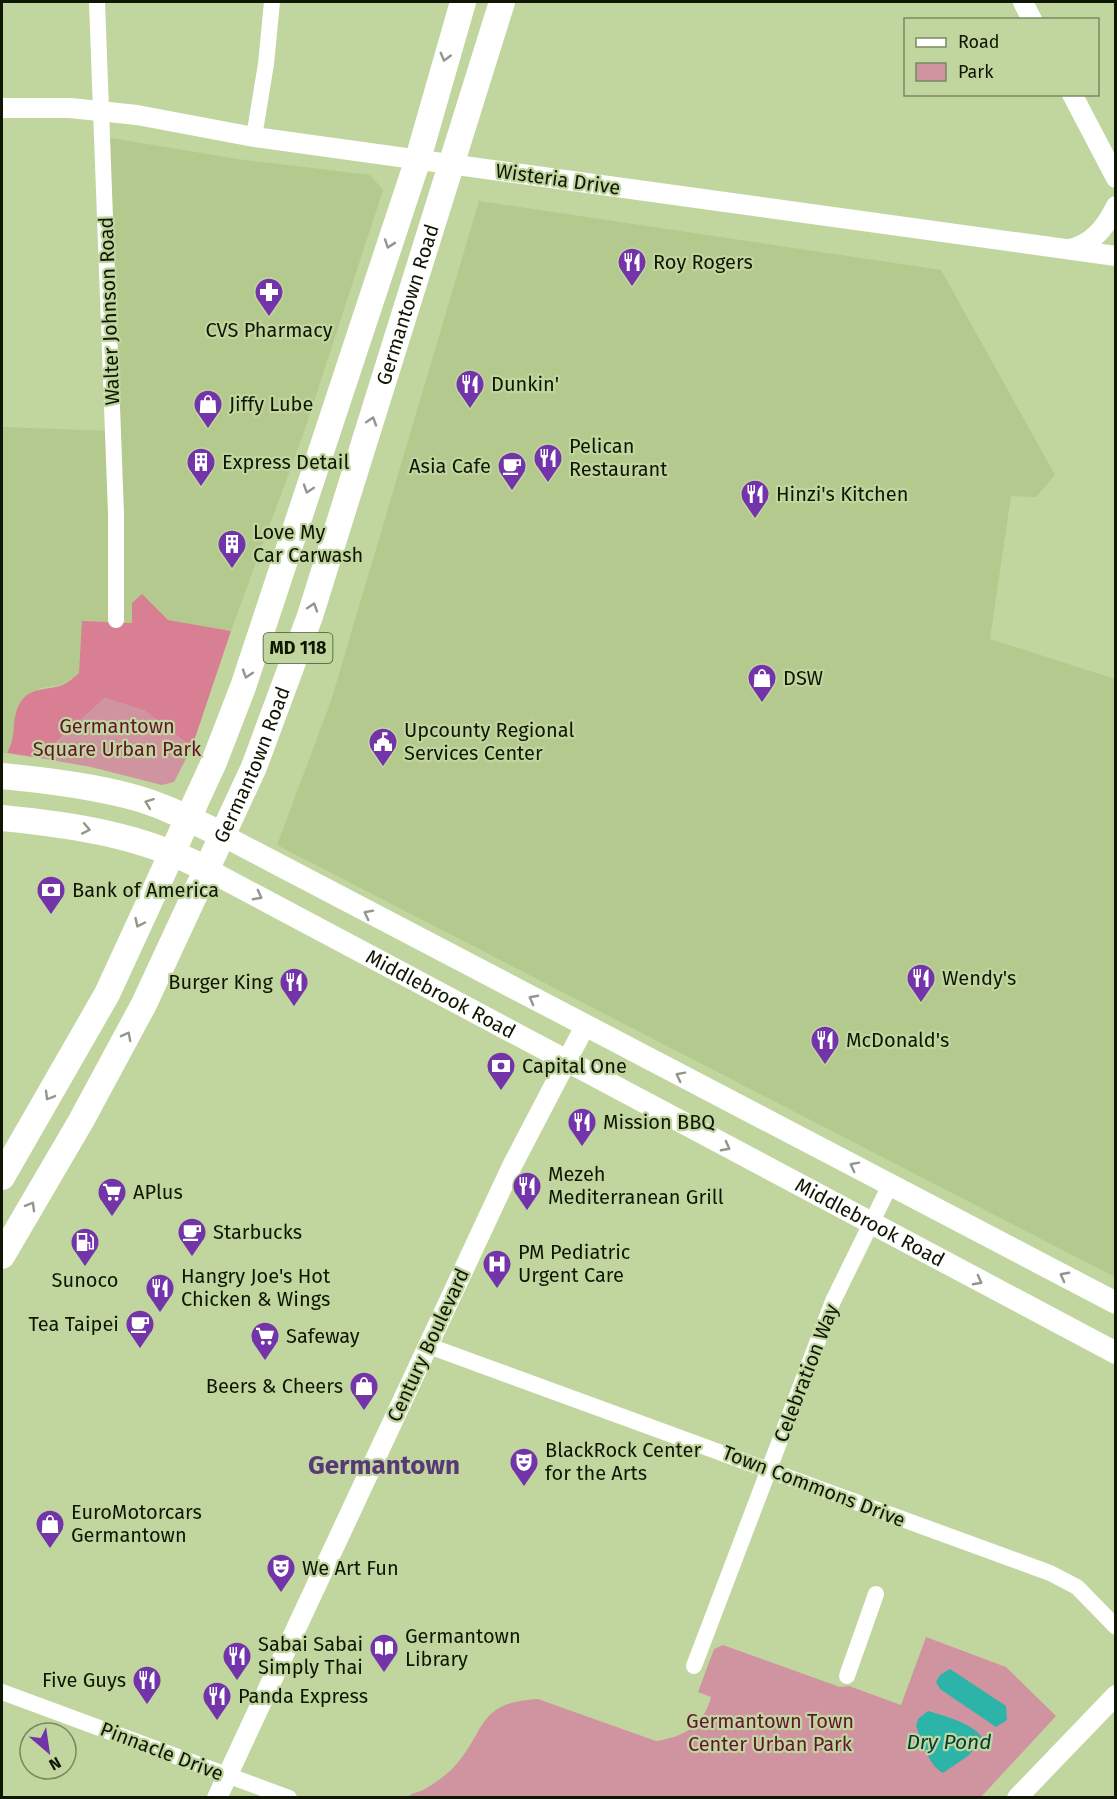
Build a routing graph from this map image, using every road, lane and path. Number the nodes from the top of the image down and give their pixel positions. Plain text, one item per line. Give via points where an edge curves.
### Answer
1 (98, 2) edge
2 (272, 2) edge
3 (462, 2) edge
4 (502, 2) edge
5 (1023, 2) edge
6 (1031, 18) edge
7 (1073, 96) edge
8 (2, 108) edge
9 (103, 112) junction
10 (254, 137) junction
11 (418, 159) junction
12 (452, 164) junction
13 (1116, 178) edge
14 (1116, 206) edge
15 (1065, 249) junction
16 (1116, 256) edge
17 (116, 621) dead end
18 (6, 778) edge
19 (2, 818) edge
20 (188, 818) junction
21 (222, 835) junction
22 (172, 851) junction
23 (206, 869) junction
24 (585, 1026) junction
25 (566, 1063) junction
26 (2, 1177) edge
27 (890, 1185) junction
28 (871, 1224) junction
29 (2, 1256) edge
30 (1116, 1303) edge
31 (429, 1346) junction
32 (1116, 1353) edge
33 (768, 1469) junction
34 (876, 1594) dead end
35 (1116, 1627) edge
36 (694, 1666) dead end
37 (847, 1676) dead end
38 (2, 1692) edge
39 (1116, 1695) edge
40 (227, 1776) junction
41 (217, 1797) edge
42 (289, 1797) edge
43 (1017, 1797) edge

1 - 9 street, Walter Johnson Road
2 - 10 street
3 -> 11 main road, Germantown Road / MD 118
4 - 12 main road, Germantown Road / MD 118
5 - 6 street
7 - 13 street
8 - 9 street, Wisteria Drive
9 - 10 street, Wisteria Drive
9 - 17 street, Walter Johnson Road
10 - 11 street, Wisteria Drive
11 - 12 street, Wisteria Drive
11 -> 20 main road, Germantown Road / MD 118 via 243,687
12 - 15 street, Wisteria Drive
21 -> 12 main road, Germantown Road / MD 118 via 254,767 310,616
14 - 15 street via 1102,231 1075,248
15 - 16 street, Wisteria Drive
20 -> 18 main road, Middlebrook Road via 130,796 63,782
19 -> 22 main road, Middlebrook Road via 57,823
20 - 21 main road, Middlebrook Road
20 - 22 main road, Germantown Road / MD 118
21 - 23 main road, Germantown Road / MD 118
24 -> 21 main road, Middlebrook Road
22 - 23 main road, Middlebrook Road
22 -> 26 main road, Germantown Road / MD 118 via 107,994
23 -> 25 main road, Middlebrook Road
29 -> 23 main road, Germantown Road / MD 118 via 144,1004
24 - 25 street, Century Boulevard
27 -> 24 main road, Middlebrook Road
25 -> 28 main road, Middlebrook Road
25 - 31 street, Century Boulevard via 512,1166
27 - 28 street, Celebration Way
30 -> 27 main road, Middlebrook Road
28 -> 32 main road, Middlebrook Road
28 - 33 street, Celebration Way via 833,1301
31 - 33 street, Town Commons Drive
31 - 40 street, Century Boulevard
33 - 35 street, Town Commons Drive via 1050,1573 1077,1587
33 - 36 street, Celebration Way
34 - 37 street
38 - 40 street, Pinnacle Drive
39 - 43 street
40 - 41 street, Century Boulevard
40 - 42 street, Pinnacle Drive

